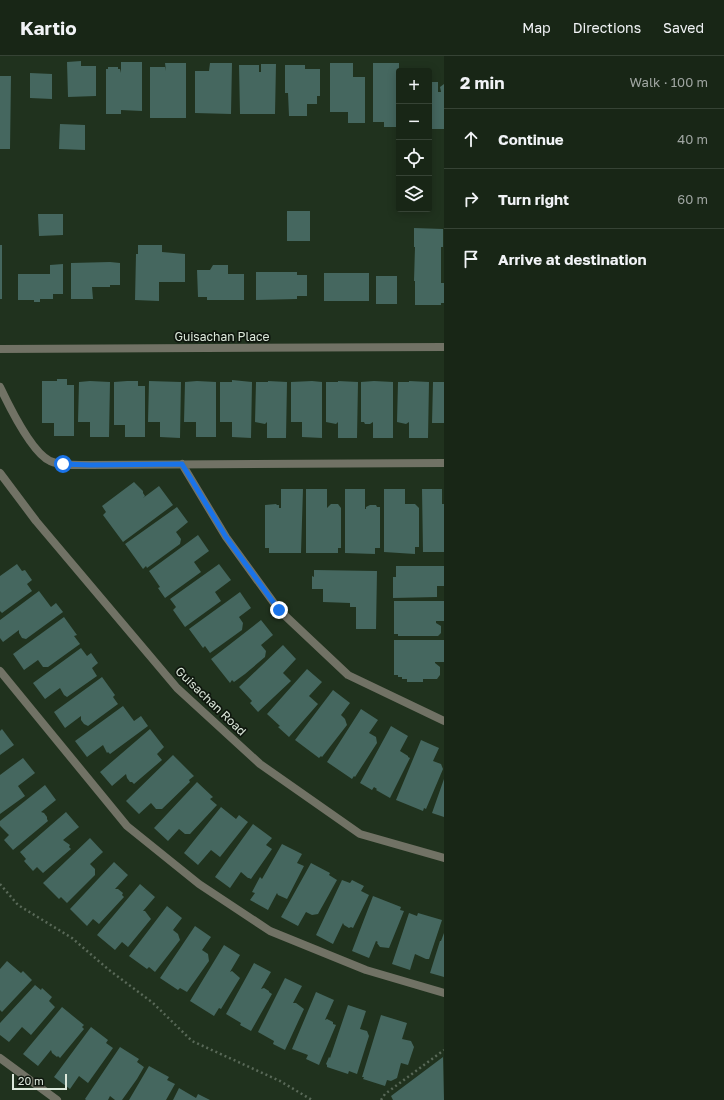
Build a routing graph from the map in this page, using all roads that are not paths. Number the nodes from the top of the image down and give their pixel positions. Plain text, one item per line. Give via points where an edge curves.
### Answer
1 (444, 347) edge
2 (0, 348) edge
3 (0, 387) edge
4 (444, 463) edge
5 (182, 464) junction
6 (0, 473) edge
7 (0, 671) edge
8 (444, 721) edge
9 (444, 858) edge
10 (444, 993) edge
11 (0, 1058) edge
12 (57, 1100) edge

1 - 2 street, Guisachan Place
3 - 5 street via 35,448 49,460 63,464 90,465
4 - 5 street
5 - 8 street via 226,537 279,610 348,675
6 - 9 street, Guisachan Road via 36,521 178,688 260,764 360,834
7 - 10 street via 127,826 199,884 270,931 366,970
11 - 12 street

